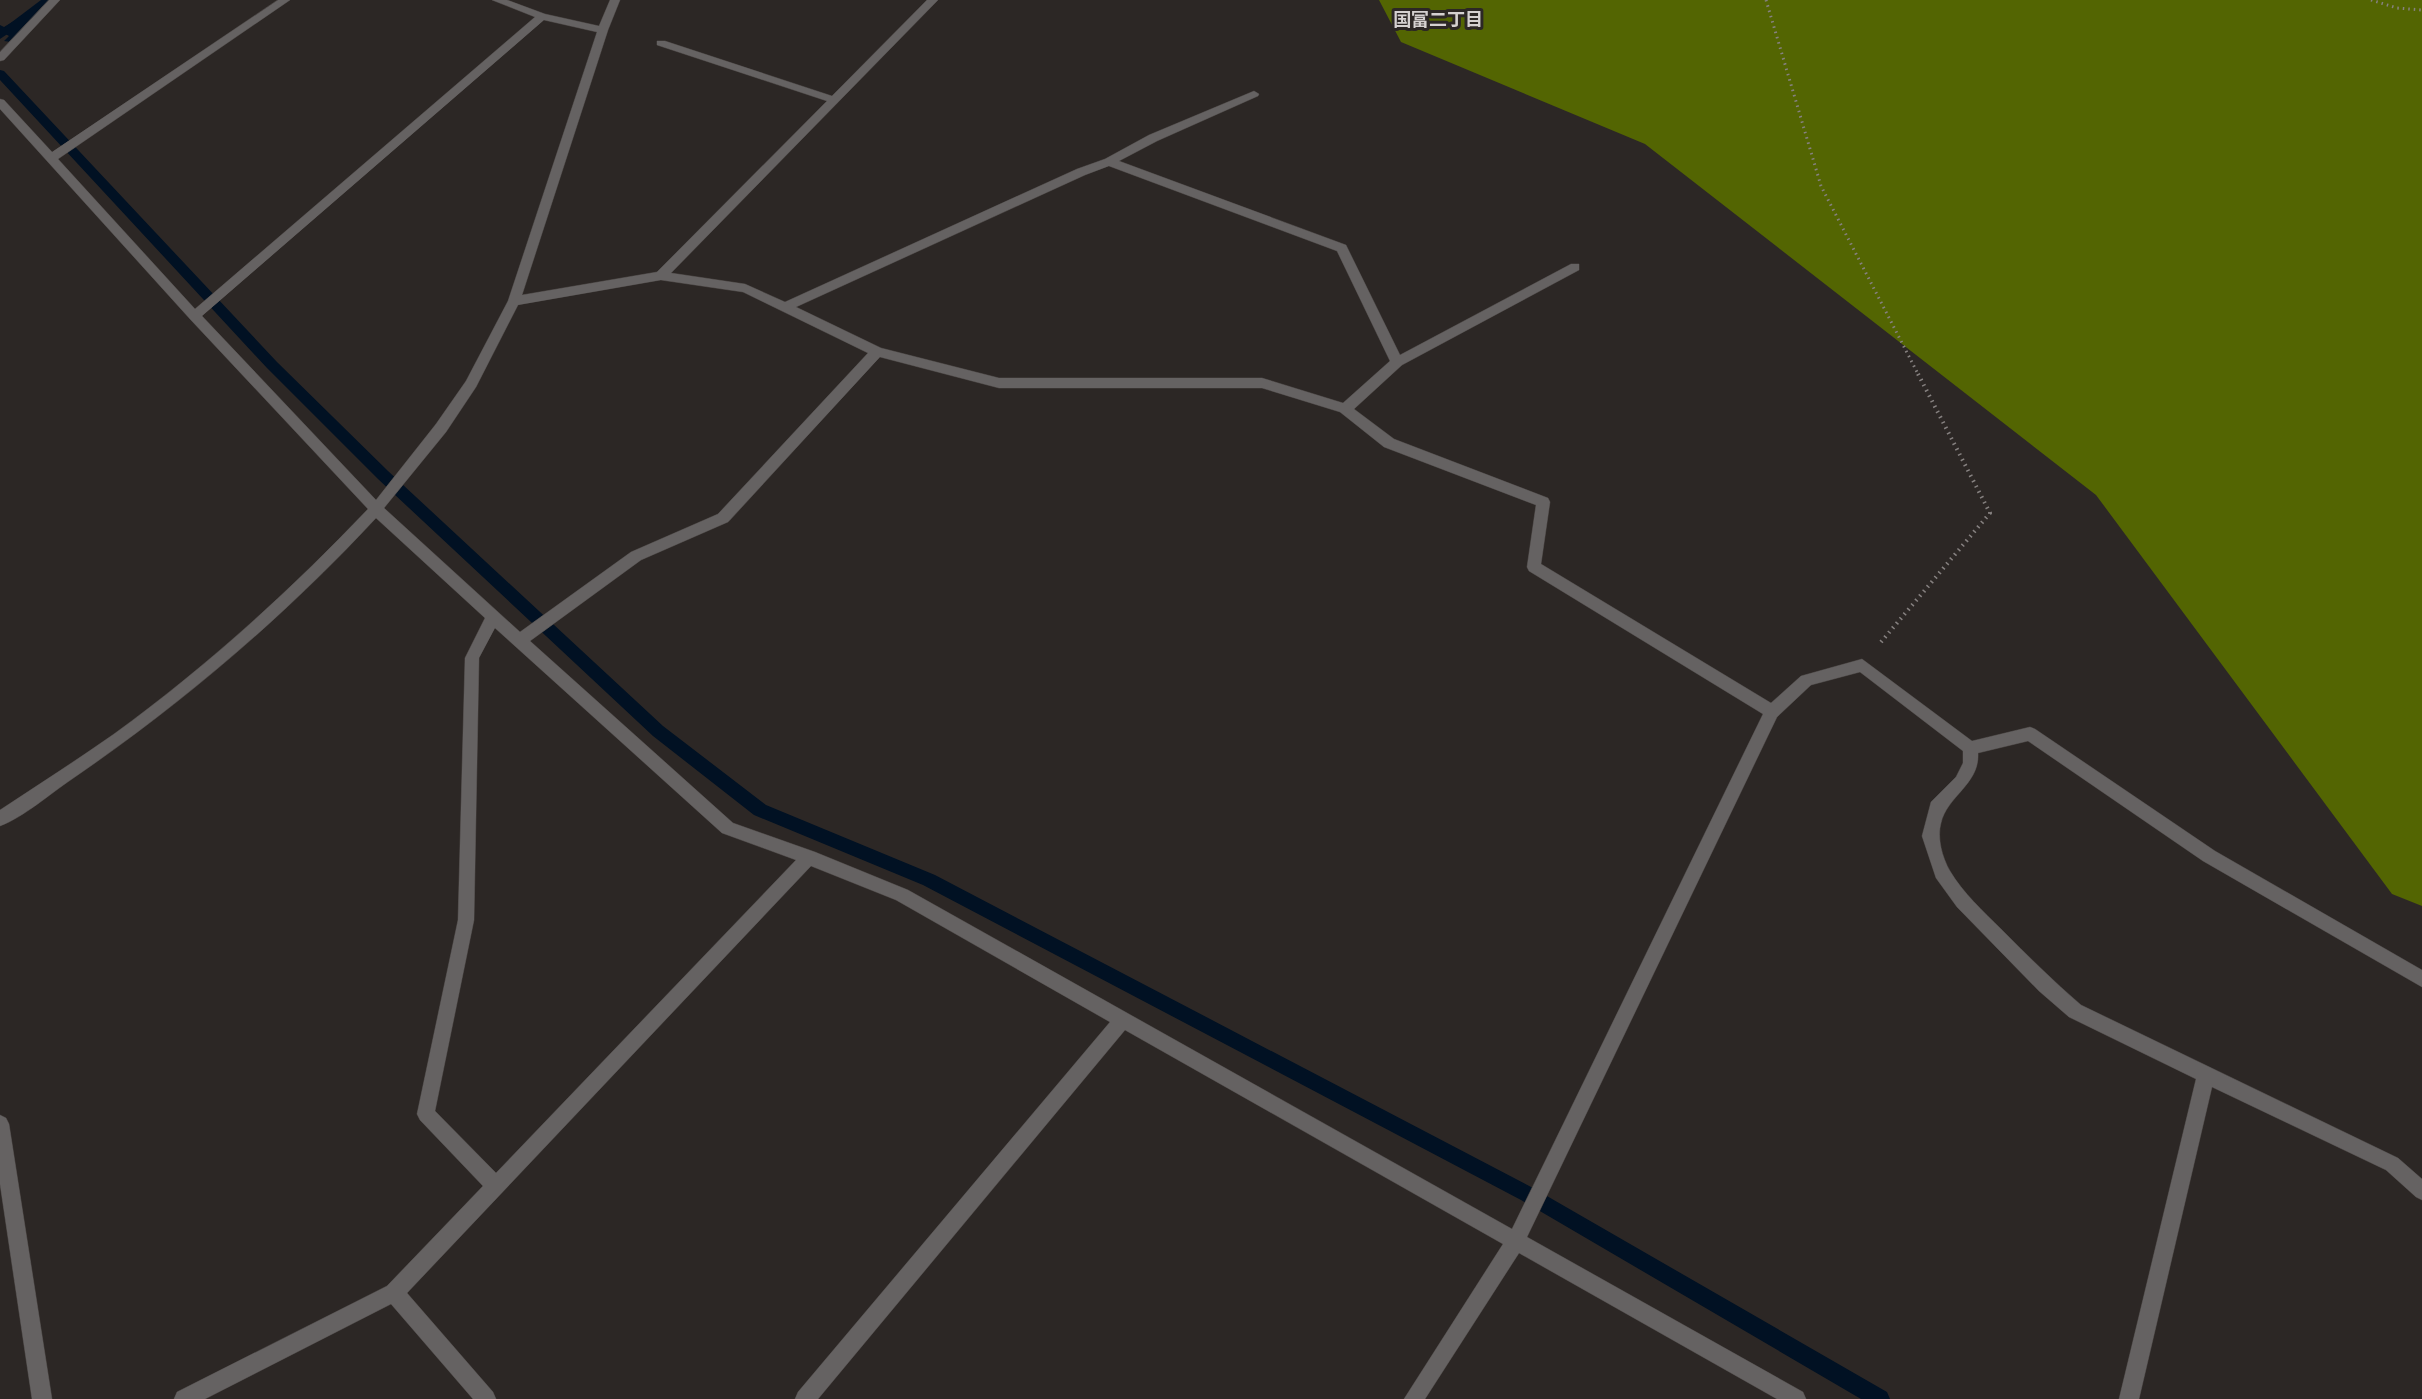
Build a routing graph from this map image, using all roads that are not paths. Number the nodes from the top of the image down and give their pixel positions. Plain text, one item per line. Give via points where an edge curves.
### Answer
1 (55, 0) edge
2 (285, 0) edge
3 (497, 0) edge
4 (615, 0) edge
5 (933, 0) edge
6 (542, 16) junction
7 (603, 30) junction
8 (661, 43) dead end
9 (0, 58) edge
10 (1254, 94) dead end
11 (834, 100) junction
12 (0, 102) edge
13 (56, 155) junction
14 (1109, 162) junction
15 (1575, 267) dead end
16 (661, 276) junction
17 (514, 301) junction
18 (785, 307) junction
19 (199, 312) junction
20 (877, 351) junction
21 (1397, 362) junction
22 (1345, 409) junction
23 (376, 509) junction
24 (493, 617) junction
25 (524, 637) junction
26 (1772, 712) junction
27 (1970, 748) junction
28 (0, 819) edge
29 (809, 857) junction
30 (2422, 979) edge
31 (1122, 1021) junction
32 (2206, 1075) junction
33 (0, 1124) edge
34 (496, 1186) junction
35 (2422, 1191) edge
36 (1515, 1242) junction
37 (394, 1293) junction
38 (42, 1399) edge
39 (184, 1399) edge
40 (486, 1399) edge
41 (805, 1399) edge
42 (1414, 1399) edge
43 (1796, 1399) edge
44 (2129, 1399) edge

1 - 9 street
2 - 13 street
3 - 6 street
4 - 7 street
5 - 11 street
6 - 7 street
6 - 19 street
7 - 17 street
8 - 11 street
10 - 14 street
11 - 16 street
12 - 13 street
13 - 19 street
14 - 18 street
14 - 21 street via 1342,248
15 - 21 street
16 - 17 street
16 - 18 street via 745,288
17 - 23 street via 471,384
18 - 20 street
19 - 23 street
20 - 22 street via 999,383 1262,383
20 - 25 street via 723,518 636,556
21 - 22 street
22 - 26 street via 1389,443 1543,502 1534,567
23 - 24 street
23 - 28 street via 258,627 120,738
24 - 25 street
24 - 34 street via 472,658 466,920 426,1114
25 - 29 street via 728,828
26 - 27 street via 1806,680 1862,664
26 - 36 street
27 - 30 street via 2030,734 2209,856
27 - 32 street via 1971,764 1961,782 1937,807 1930,836 1942,873 1963,902 2045,986 2075,1011
29 - 31 street via 902,895
29 - 34 street
31 - 36 street
31 - 41 street
32 - 35 street via 2392,1164
32 - 44 street
33 - 38 street
34 - 37 street
36 - 42 street
36 - 43 street
37 - 39 street
37 - 40 street

